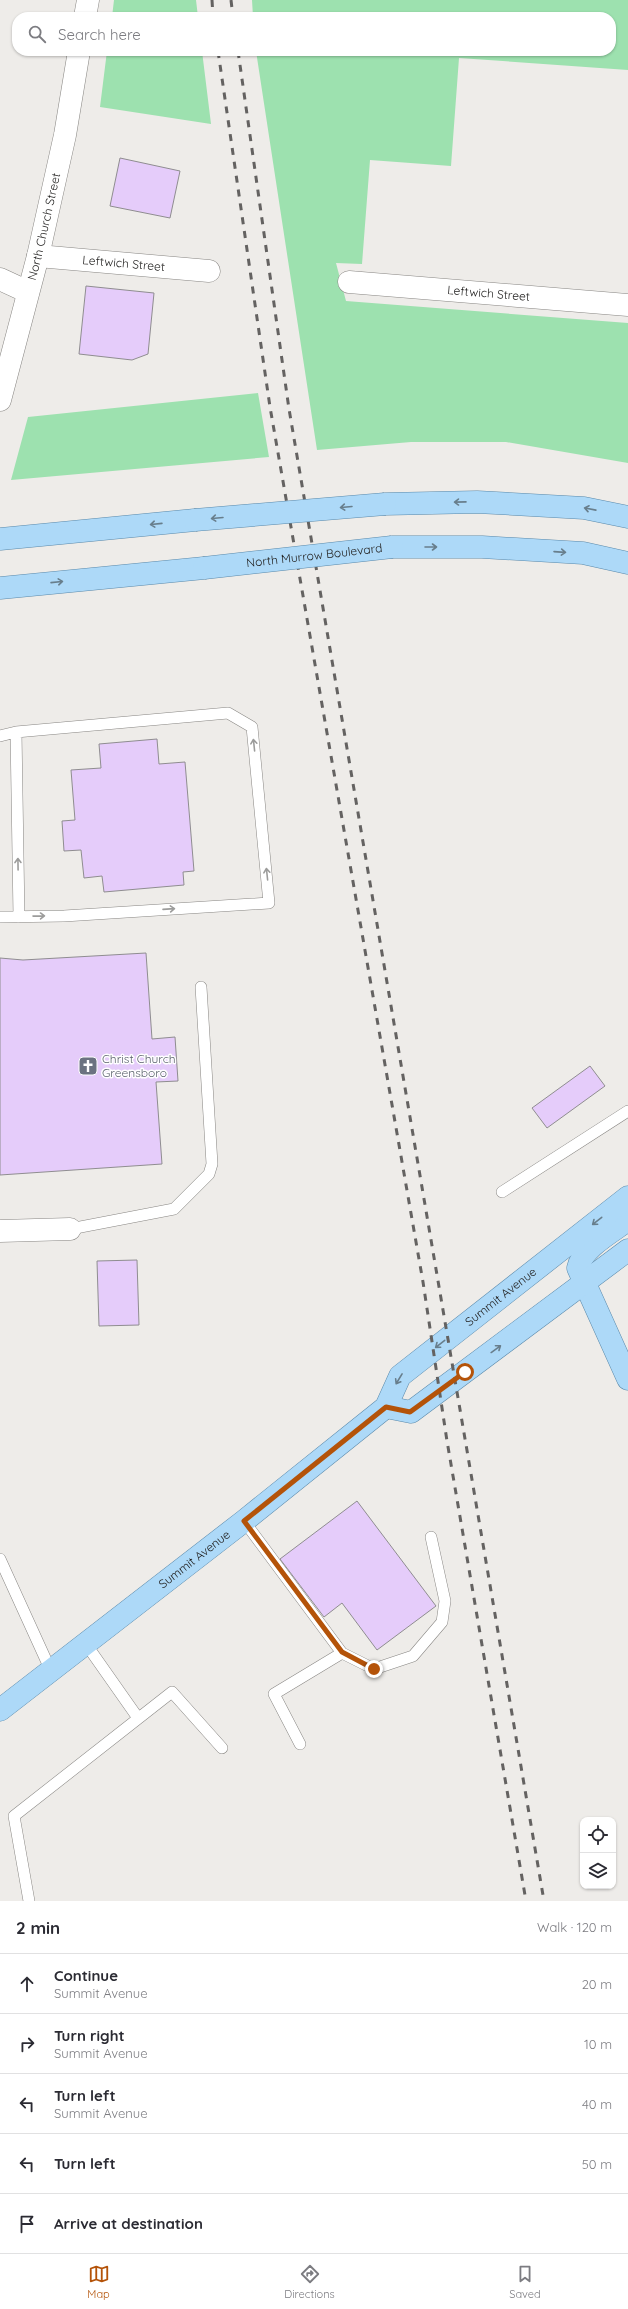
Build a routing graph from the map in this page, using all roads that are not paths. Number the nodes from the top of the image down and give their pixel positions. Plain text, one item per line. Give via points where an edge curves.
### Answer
1 (88, 0) edge
2 (86, 12) edge
3 (78, 56) edge
4 (38, 256) junction
5 (209, 271) dead end
6 (0, 279) edge
7 (349, 282) dead end
8 (28, 292) junction
9 (628, 305) edge
10 (0, 400) edge
11 (628, 517) edge
12 (0, 539) edge
13 (628, 563) edge
14 (9, 587) edge
15 (16, 732) junction
16 (0, 736) edge
17 (0, 917) edge
18 (19, 917) junction
19 (201, 987) dead end
20 (628, 1111) edge
21 (502, 1192) dead end
22 (628, 1197) edge
23 (628, 1220) edge
24 (0, 1230) edge
25 (70, 1230) joint
26 (628, 1250) edge
27 (585, 1284) junction
28 (628, 1379) edge
29 (386, 1407) junction
30 (244, 1521) junction
31 (431, 1537) dead end
32 (0, 1559) edge
33 (86, 1644) junction
34 (342, 1652) junction
35 (50, 1670) junction
36 (0, 1710) edge
37 (138, 1718) junction
38 (300, 1744) dead end
39 (222, 1748) dead end
40 (28, 1901) edge

1 - 2 street
3 - 4 street, North Church Street via 65,135
4 - 5 street, Leftwich Street
4 - 8 street, North Church Street
6 - 8 street
7 - 9 street, Leftwich Street
8 - 10 street, North Church Street
11 -> 12 main road, bridge via 584,508 477,502 385,504
14 -> 13 main road, North Murrow Boulevard, bridge via 392,546 482,546 583,553
15 - 16 lane
18 -> 15 lane
18 -> 15 lane via 269,903 252,727 228,713
17 - 18 lane
19 - 25 lane via 212,1164 209,1174 174,1209
20 - 21 lane
22 -> 29 main road, Summit Avenue via 400,1376
23 - 27 main road via 588,1251 580,1261 578,1268
24 - 25 street
26 - 27 main road
27 - 28 main road
29 -> 27 main road via 410,1412
29 - 30 main road, Summit Avenue
30 - 33 main road, Summit Avenue
30 - 34 lane
31 - 34 lane via 445,1601 442,1622 413,1656 374,1669
32 - 35 lane
33 - 35 main road, Summit Avenue
33 - 37 lane
34 - 38 lane via 274,1694
35 - 36 main road, Summit Avenue
37 - 39 lane via 172,1692
37 - 40 lane via 14,1816

